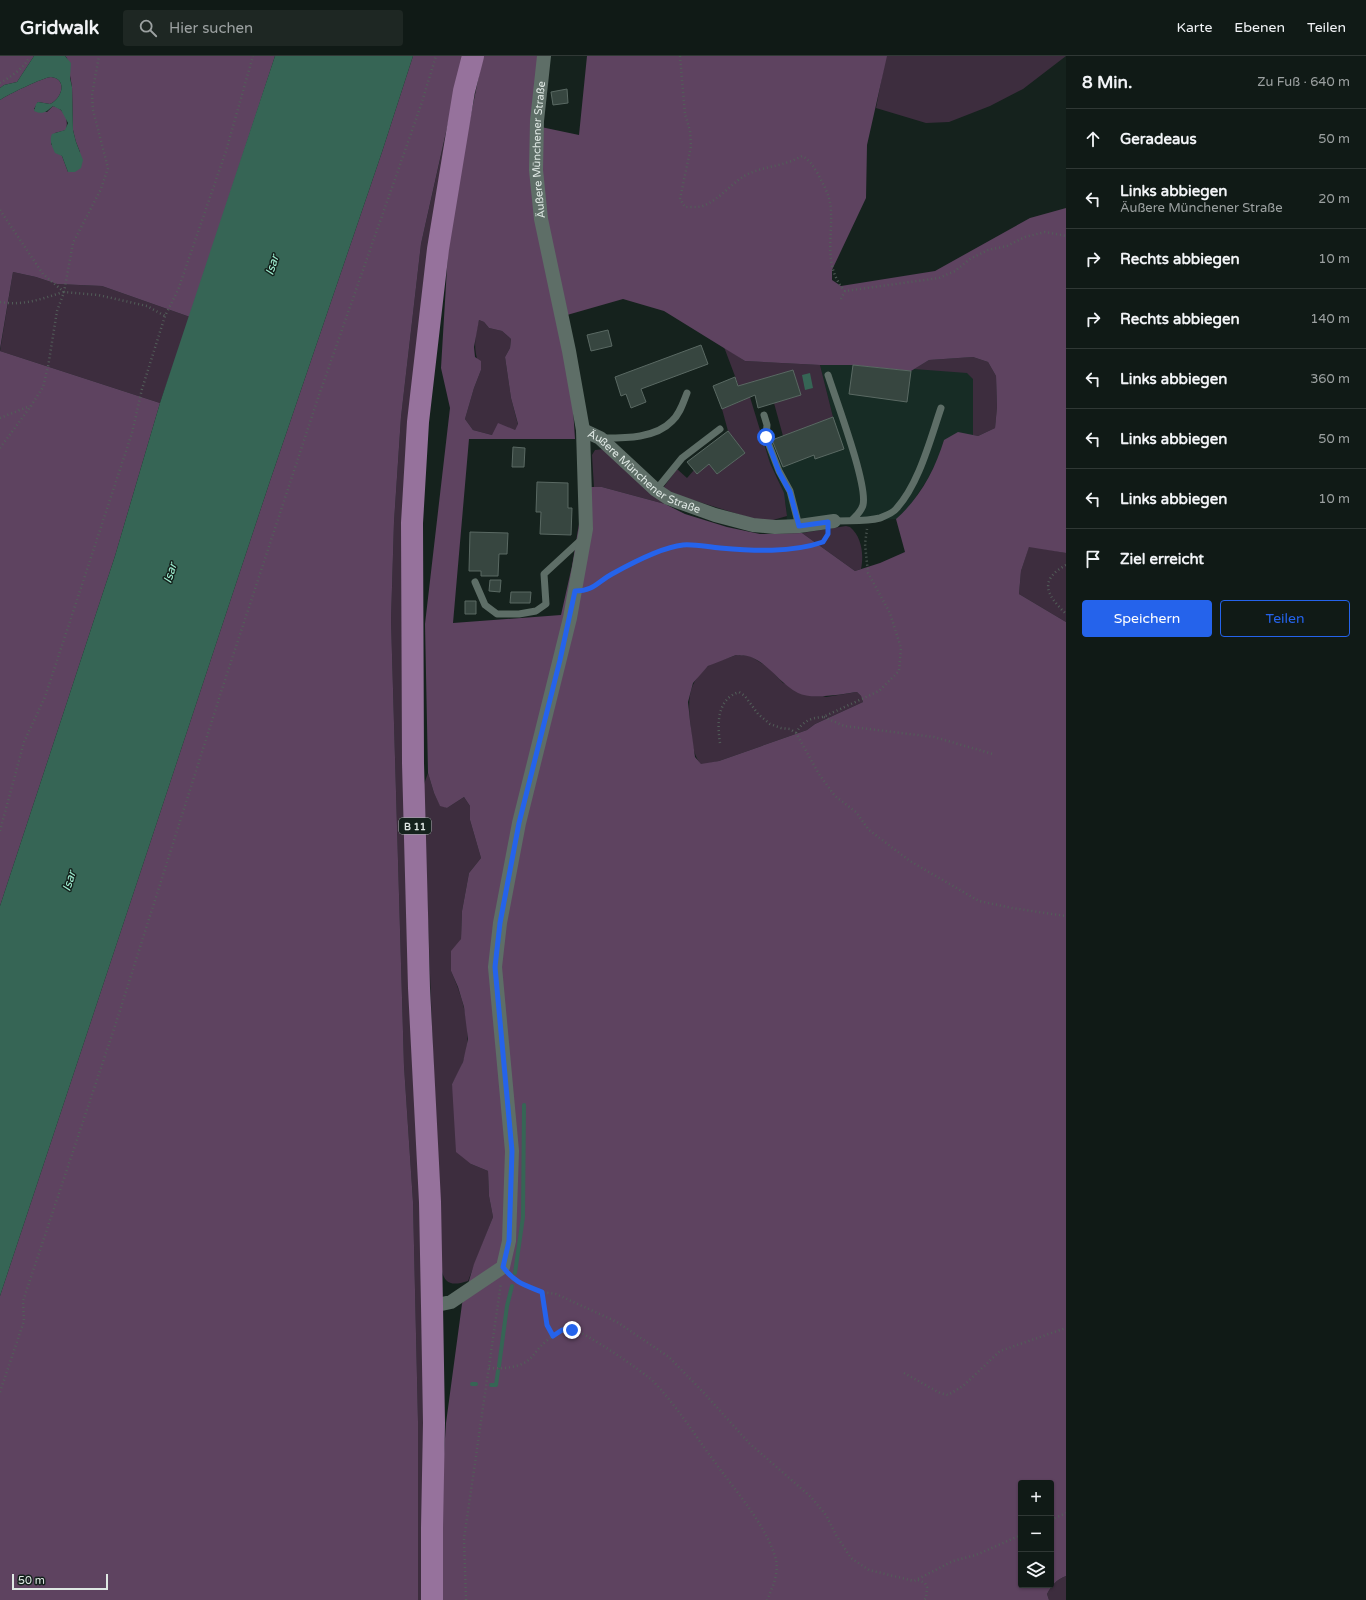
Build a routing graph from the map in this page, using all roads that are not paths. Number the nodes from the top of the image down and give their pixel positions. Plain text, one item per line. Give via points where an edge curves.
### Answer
1 (473, 56) edge
2 (544, 56) edge
3 (828, 375) dead end
4 (687, 393) dead end
5 (941, 408) dead end
6 (764, 415) dead end
7 (720, 429) dead end
8 (583, 430) junction
9 (600, 438) junction
10 (656, 490) junction
11 (852, 520) junction
12 (831, 521) joint
13 (799, 526) junction
14 (584, 537) junction
15 (475, 582) dead end
16 (432, 1306) junction
17 (432, 1600) edge

1 - 16 main road, B 11 via 464,91 438,249 418,422 412,523 419,988
2 - 8 street, Äußere Münchener Straße via 537,121 536,177 541,219
3 - 11 lane via 861,480 863,505
4 - 9 lane via 679,413 663,429 621,438
5 - 11 lane, Äußere Münchener Straße via 919,470 896,511 867,521
6 - 13 lane via 767,425 766,437 779,472 790,492
7 - 10 lane via 682,458
8 - 9 street, Äußere Münchener Straße
8 - 14 street via 586,529
9 - 10 street, Äußere Münchener Straße
10 - 13 street, Äußere Münchener Straße via 668,498 735,521 775,527
11 - 12 lane, Äußere Münchener Straße
12 - 13 street, Äußere Münchener Straße
14 - 15 lane via 544,574 546,604 536,611 497,614 485,605
14 - 16 street via 560,660 519,823 500,923 495,967 512,1151 509,1241 503,1267 451,1302
16 - 17 main road, B 11

